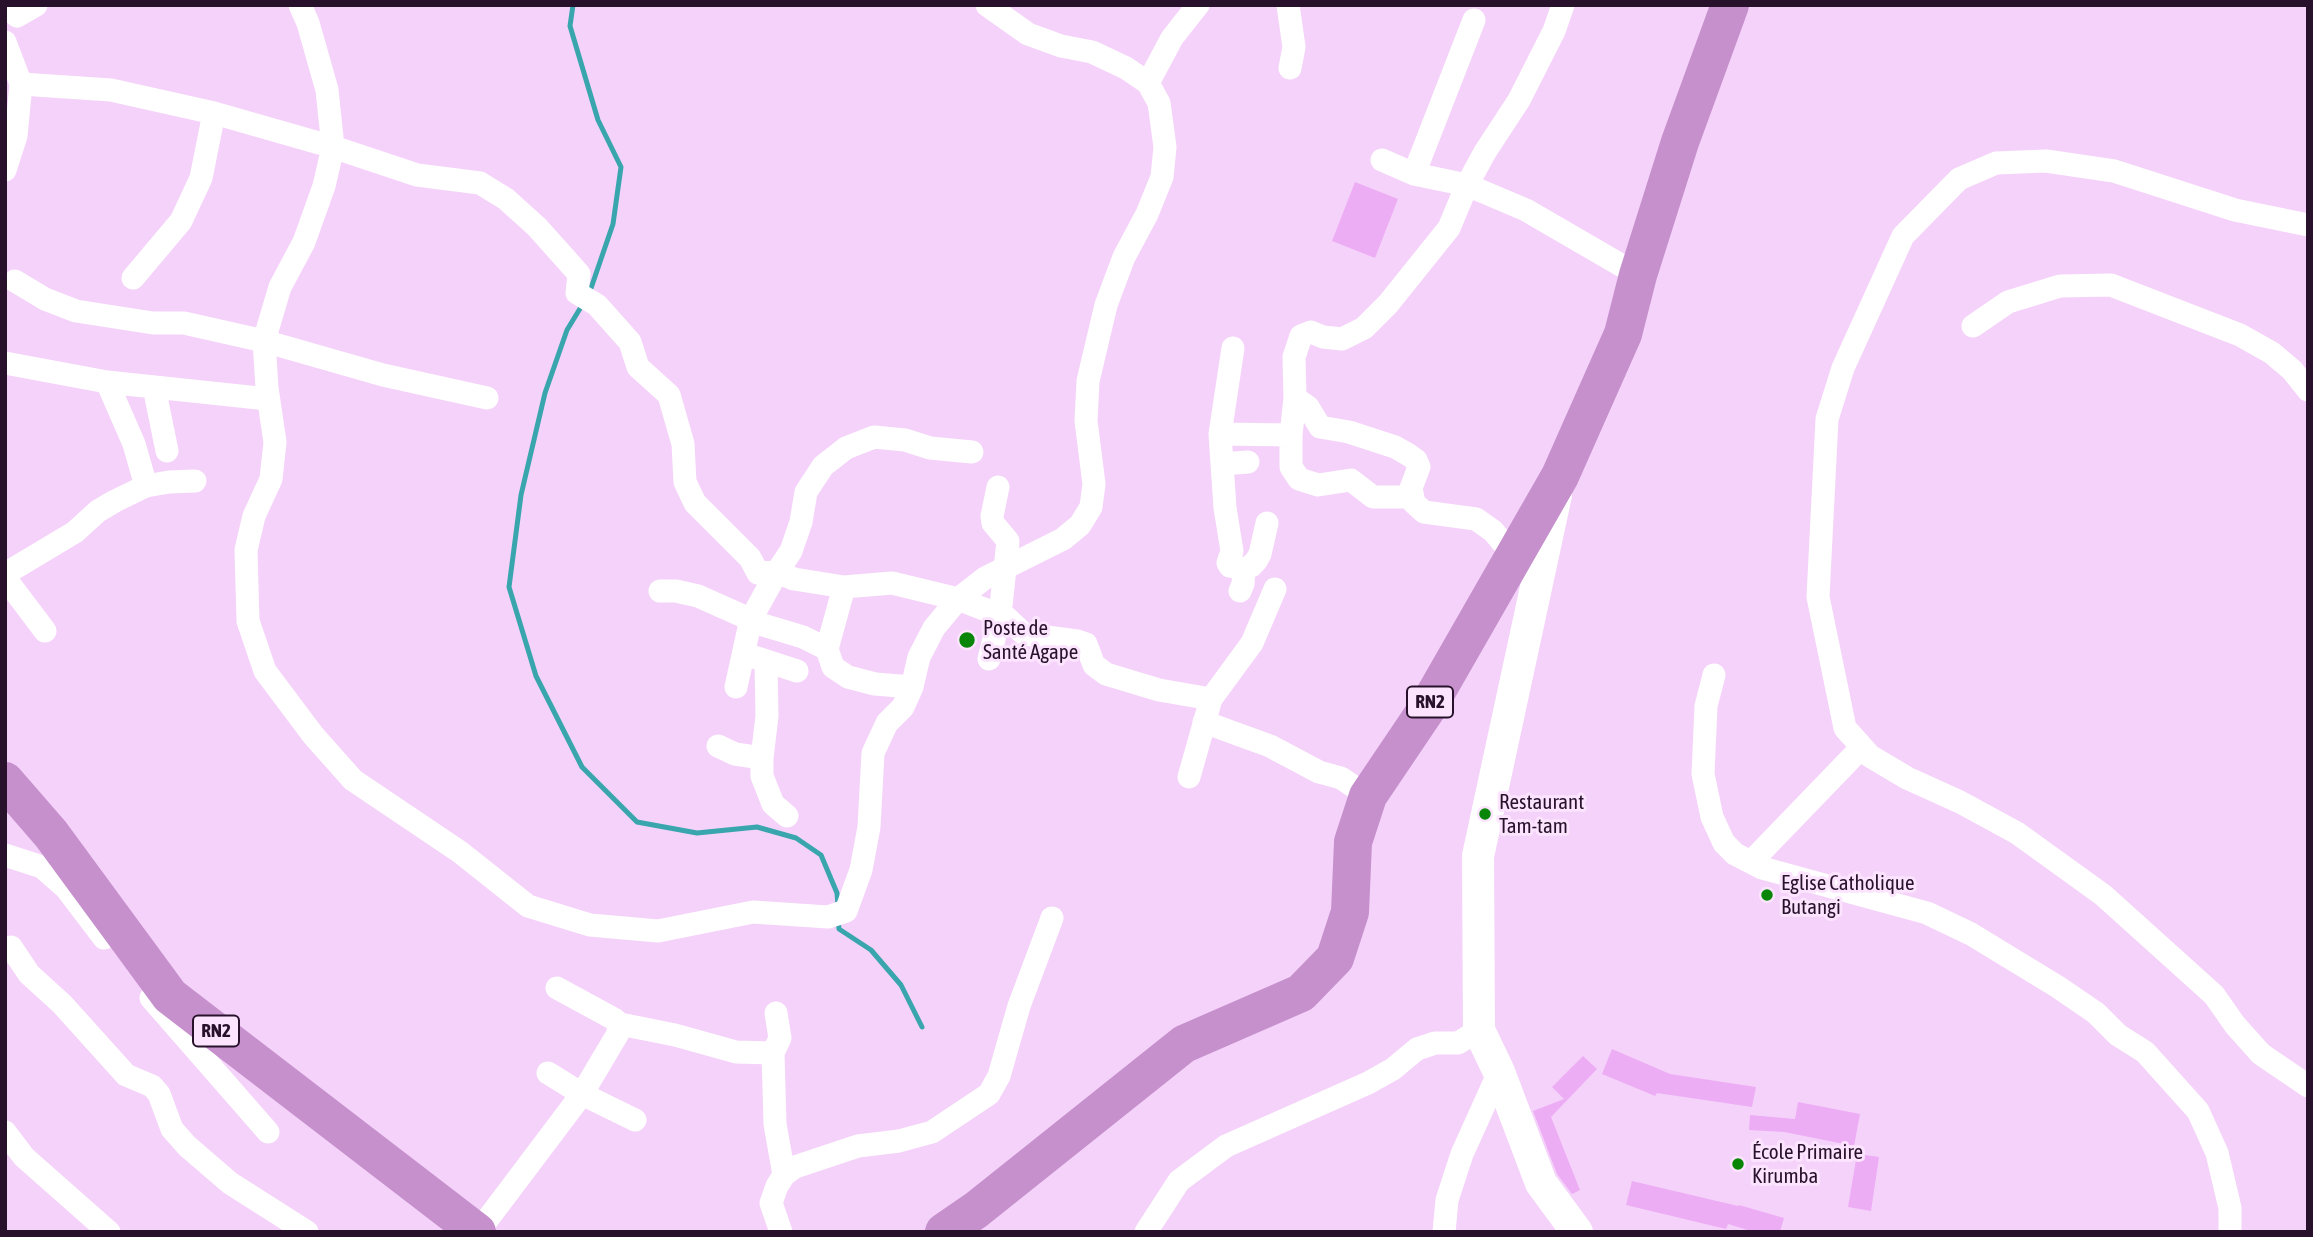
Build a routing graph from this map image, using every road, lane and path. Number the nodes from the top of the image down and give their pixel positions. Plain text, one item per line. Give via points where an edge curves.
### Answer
1 (36, 5) edge
2 (300, 5) edge
3 (987, 5) edge
4 (1198, 5) edge
5 (1288, 5) edge
6 (1563, 5) edge
7 (1730, 5) edge
8 (5, 6) edge
9 (1474, 20) dead end
10 (5, 42) edge
11 (1290, 68) dead end
12 (1148, 83) junction
13 (21, 84) junction
14 (214, 113) junction
15 (333, 147) junction
16 (1382, 160) dead end
17 (5, 170) edge
18 (1414, 174) junction
19 (1467, 185) junction
20 (2308, 225) edge
21 (1638, 275) junction
22 (133, 278) dead end
23 (15, 281) dead end
24 (1973, 326) dead end
25 (264, 341) junction
26 (1233, 348) dead end
27 (5, 363) edge
28 (107, 382) junction
29 (155, 387) junction
30 (2308, 390) edge
31 (487, 398) dead end
32 (1295, 398) junction
33 (268, 399) junction
34 (1220, 434) junction
35 (1291, 435) junction
36 (167, 451) dead end
37 (972, 452) dead end
38 (1248, 462) dead end
39 (1222, 464) junction
40 (1560, 476) junction
41 (195, 481) dead end
42 (146, 486) junction
43 (998, 487) dead end
44 (1412, 497) junction
45 (1267, 523) dead end
46 (1514, 556) junction
47 (1006, 569) junction
48 (777, 572) junction
49 (5, 576) edge
50 (844, 587) junction
51 (1275, 589) dead end
52 (660, 591) dead end
53 (958, 599) junction
54 (1000, 615) junction
55 (751, 619) junction
56 (45, 631) dead end
57 (827, 649) junction
58 (744, 654) junction
59 (989, 659) dead end
60 (766, 662) junction
61 (797, 671) dead end
62 (1714, 674) dead end
63 (736, 687) dead end
64 (912, 687) junction
65 (1211, 699) junction
66 (1204, 722) junction
67 (718, 746) dead end
68 (1862, 747) junction
69 (762, 758) junction
70 (1189, 777) dead end
71 (5, 781) edge
72 (1367, 796) junction
73 (786, 816) dead end
74 (5, 855) edge
75 (1751, 862) junction
76 (1052, 918) dead end
77 (11, 947) dead end
78 (557, 988) dead end
79 (776, 1013) dead end
80 (620, 1024) junction
81 (1479, 1030) junction
82 (773, 1053) junction
83 (1499, 1072) junction
84 (548, 1073) dead end
85 (2308, 1086) edge
86 (582, 1094) junction
87 (635, 1120) dead end
88 (5, 1132) edge
89 (268, 1132) dead end
90 (784, 1175) junction
91 (109, 1232) edge
92 (307, 1232) edge
93 (478, 1232) edge
94 (781, 1232) edge
95 (944, 1232) edge
96 (1146, 1232) edge
97 (1444, 1232) edge
98 (1577, 1232) edge
99 (2230, 1232) edge

1 - 8 street via 17,16
2 - 15 street via 327,90
3 - 12 street via 1028,34 1092,52
4 - 12 street via 1172,38
5 - 11 street via 1294,47
6 - 19 street via 1519,100
7 - 21 highway, RN2
9 - 18 street
10 - 13 street
12 - 47 street via 1159,103 1165,147 1162,177 1106,305 1088,381 1086,421 1094,484 1091,507 1080,525 1063,539
13 - 14 street via 111,90
13 - 17 street via 16,136
14 - 15 street
14 - 22 street via 201,178 181,222
15 - 25 street via 304,242 280,287
15 - 48 street via 417,175 480,183 537,227 579,274 587,299 631,342 638,367 669,395 683,444 685,482 695,503 750,558 758,573
16 - 18 street
18 - 19 street
19 - 21 street via 1526,210
19 - 32 street via 1449,228 1364,328 1342,338 1311,332 1301,336 1294,356
20 - 68 street via 2235,210 2114,171 2046,161 1996,163 1959,179 1903,236 1843,368 1827,419 1818,597 1844,728
21 - 40 highway, RN2 via 1623,334
23 - 25 street via 76,311 184,323
24 - 30 street via 2008,302 2060,286 2111,285 2240,335 2272,353
25 - 31 street
25 - 33 street
26 - 34 street
27 - 28 street
28 - 29 street
28 - 42 street via 134,444
29 - 33 street
29 - 36 street
32 - 35 street
32 - 44 street via 1308,407 1320,427 1395,447 1416,460 1419,467
33 - 64 street via 275,442 271,479 254,516 246,550 248,621 265,671 353,780 460,852 528,906 590,925 658,931 753,912 837,914 861,870 869,827 873,753
34 - 35 street
34 - 39 street
35 - 44 street via 1292,467 1299,479 1318,485 1351,480 1373,497
37 - 48 street via 874,437 846,448 822,466 806,492 797,538
38 - 39 street
39 - 45 street via 1232,551 1228,563 1242,580 1260,554
40 - 46 highway, RN2
40 - 81 street via 1478,856
41 - 42 street
42 - 49 street via 98,511 75,533
43 - 47 street via 992,516 1008,541
44 - 46 street via 1424,512 1476,519
46 - 72 highway, RN2 via 1426,710
47 - 53 street
47 - 54 street
48 - 50 street
48 - 55 street
49 - 56 street
50 - 53 street via 892,583
50 - 57 street
51 - 65 street via 1252,643
52 - 55 street via 698,596
53 - 54 street
53 - 64 street via 934,628 919,657
54 - 59 street
54 - 65 street via 1024,634 1086,644 1094,665 1105,674
55 - 57 street
55 - 58 street
57 - 64 street via 833,667 848,677
58 - 60 street
58 - 63 street
60 - 61 street
60 - 69 street
62 - 75 street via 1706,706 1703,774 1712,817 1724,843
65 - 66 street
66 - 70 street
66 - 72 street via 1341,778
67 - 69 street
68 - 75 street
68 - 85 street via 1870,757 1907,778 2017,833 2103,895 2214,995 2261,1054
69 - 73 street via 762,776 773,804
71 - 93 highway, RN2 via 51,835 170,996
72 - 95 highway, RN2 via 1353,842 1350,912 1335,958 1301,993 1184,1044
74 - 89 street via 42,867 66,888 154,1001
75 - 99 street via 1927,914 1970,934 2096,1013 2118,1035 2145,1052 2198,1111 2217,1153 2230,1208
76 - 90 street via 989,1094 932,1132 858,1146
77 - 92 street via 29,974 125,1075 152,1086 172,1129 187,1146 230,1184
78 - 80 street
79 - 82 street via 780,1038
80 - 82 street via 736,1052
80 - 86 street
81 - 83 street
81 - 96 street via 1458,1043 1417,1049 1368,1083 1226,1146 1179,1181
82 - 90 street via 775,1124
83 - 97 street via 1462,1154 1447,1200
83 - 98 street via 1541,1183
84 - 86 street
86 - 87 street
86 - 93 street
88 - 91 street via 24,1157
90 - 94 street via 771,1203

